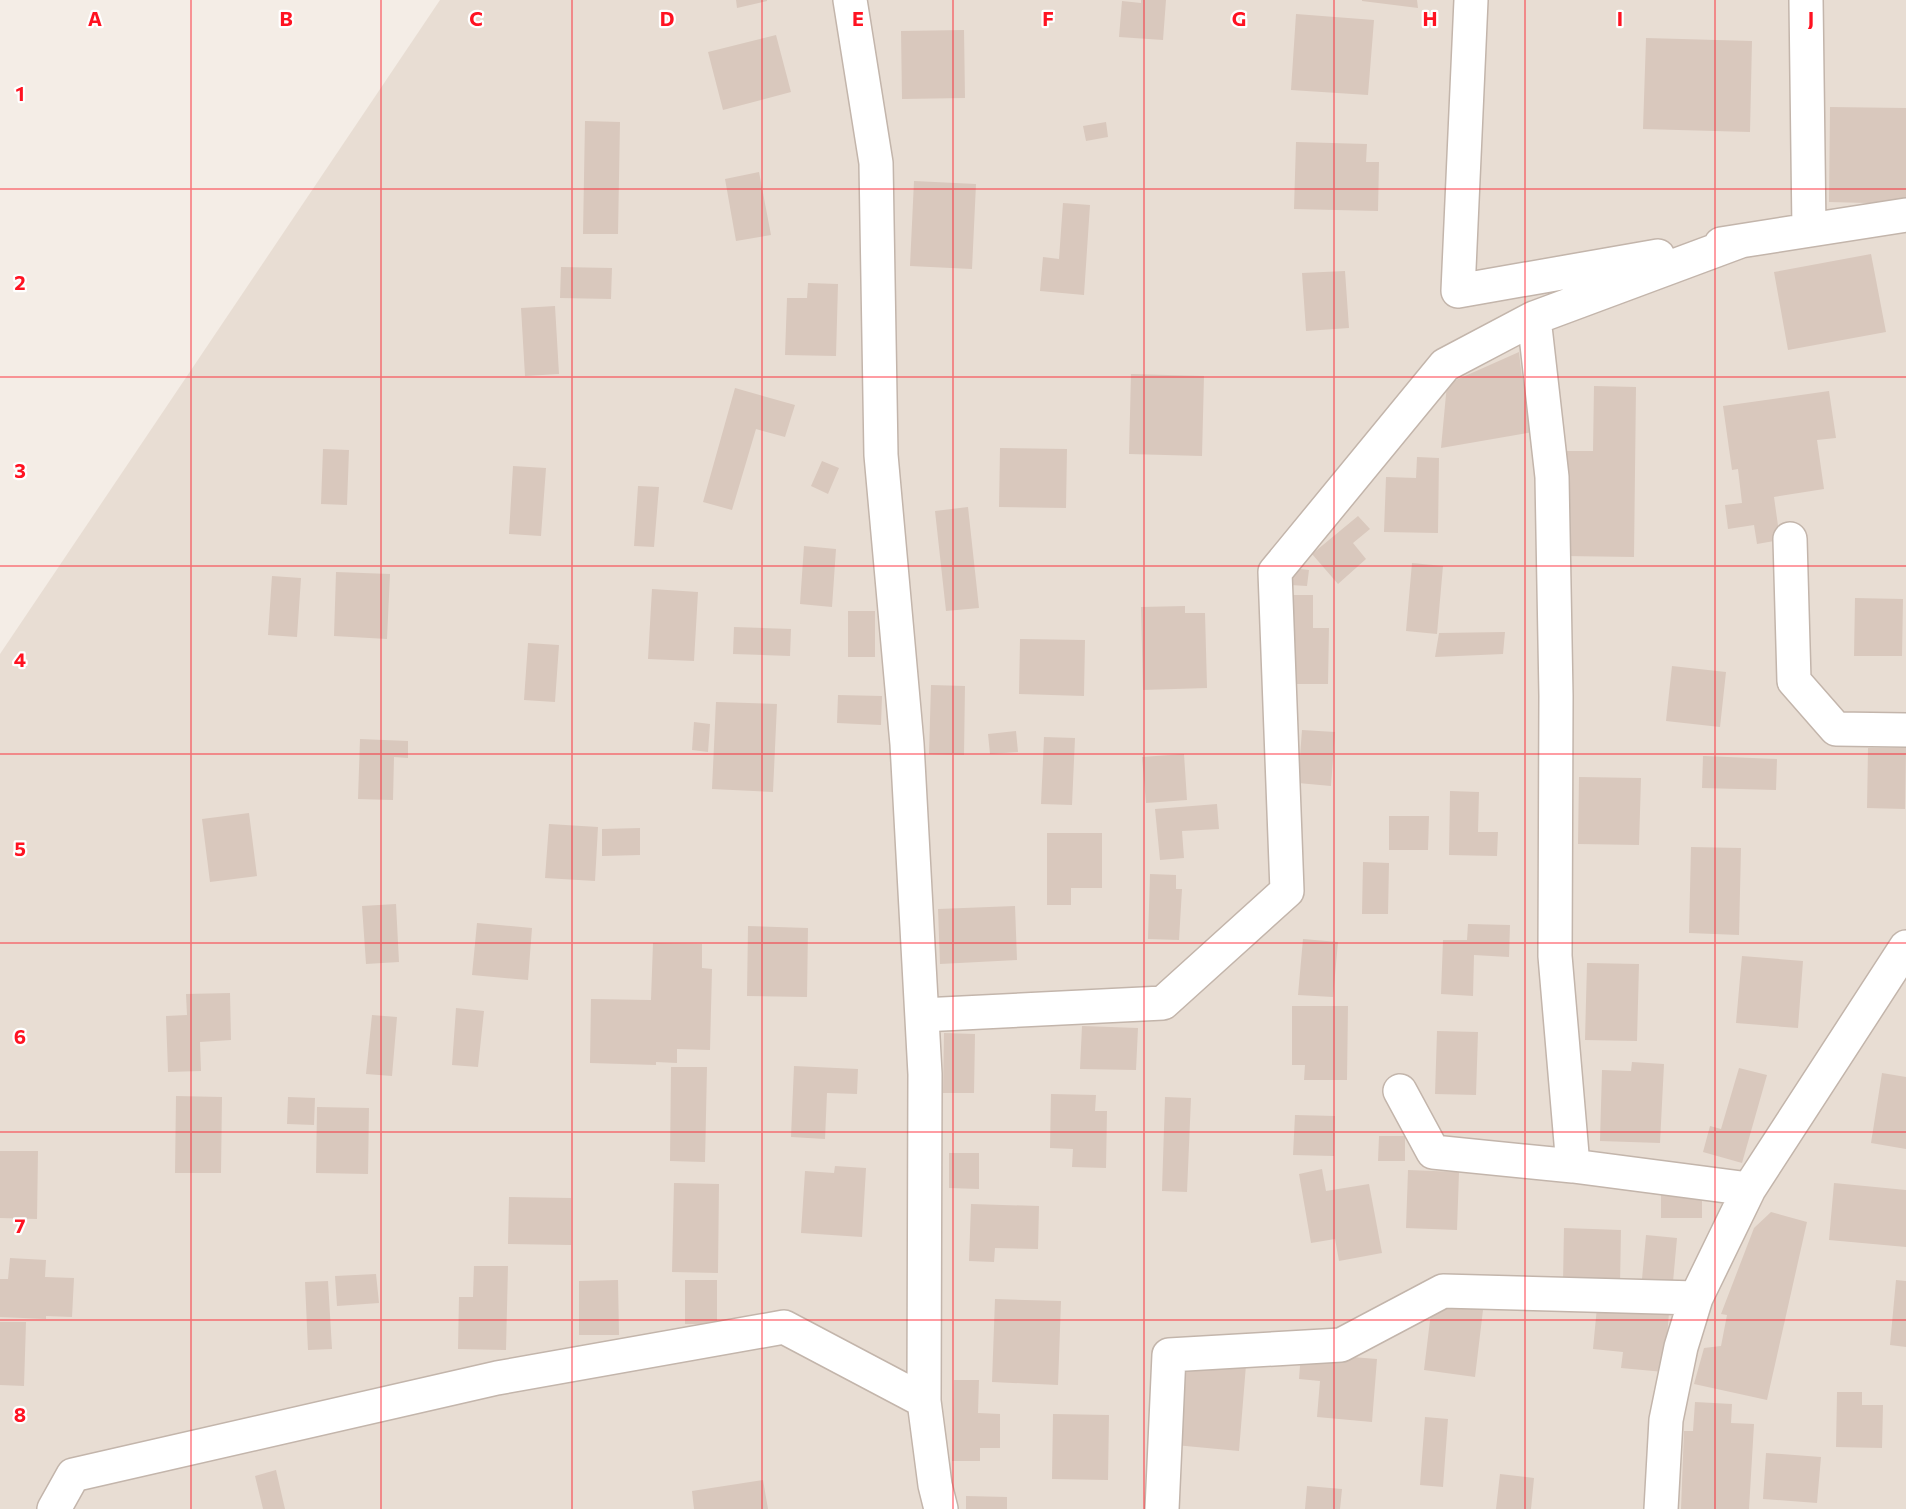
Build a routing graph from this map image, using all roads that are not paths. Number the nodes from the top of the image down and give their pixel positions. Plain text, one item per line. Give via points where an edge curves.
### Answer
1 (850, 0) edge
2 (1471, 0) edge
3 (1806, 0) edge
4 (1906, 215) edge
5 (1809, 230) junction
6 (1741, 241) junction
7 (1534, 318) junction
8 (1790, 539) dead end
9 (1906, 730) edge
10 (1906, 947) edge
11 (922, 1015) junction
12 (1400, 1091) dead end
13 (1573, 1166) junction
14 (1749, 1189) junction
15 (1696, 1298) junction
16 (924, 1401) junction
17 (54, 1509) edge
18 (941, 1509) edge
19 (1162, 1509) edge
20 (1661, 1509) edge

1 - 11 street via 876,163 881,455 907,744
2 - 6 street via 1458,291
3 - 5 street
4 - 5 street
5 - 6 street
6 - 7 street
7 - 11 street via 1445,365 1275,572 1287,891 1163,1003
7 - 13 street via 1552,477 1555,956
8 - 9 street via 1794,681 1836,729
10 - 14 street
11 - 16 street
12 - 13 street via 1433,1152
13 - 14 street
14 - 15 street
15 - 19 street via 1443,1292 1341,1345 1169,1355
15 - 20 street via 1666,1420
16 - 17 street via 784,1327 498,1378 73,1475
16 - 18 street

